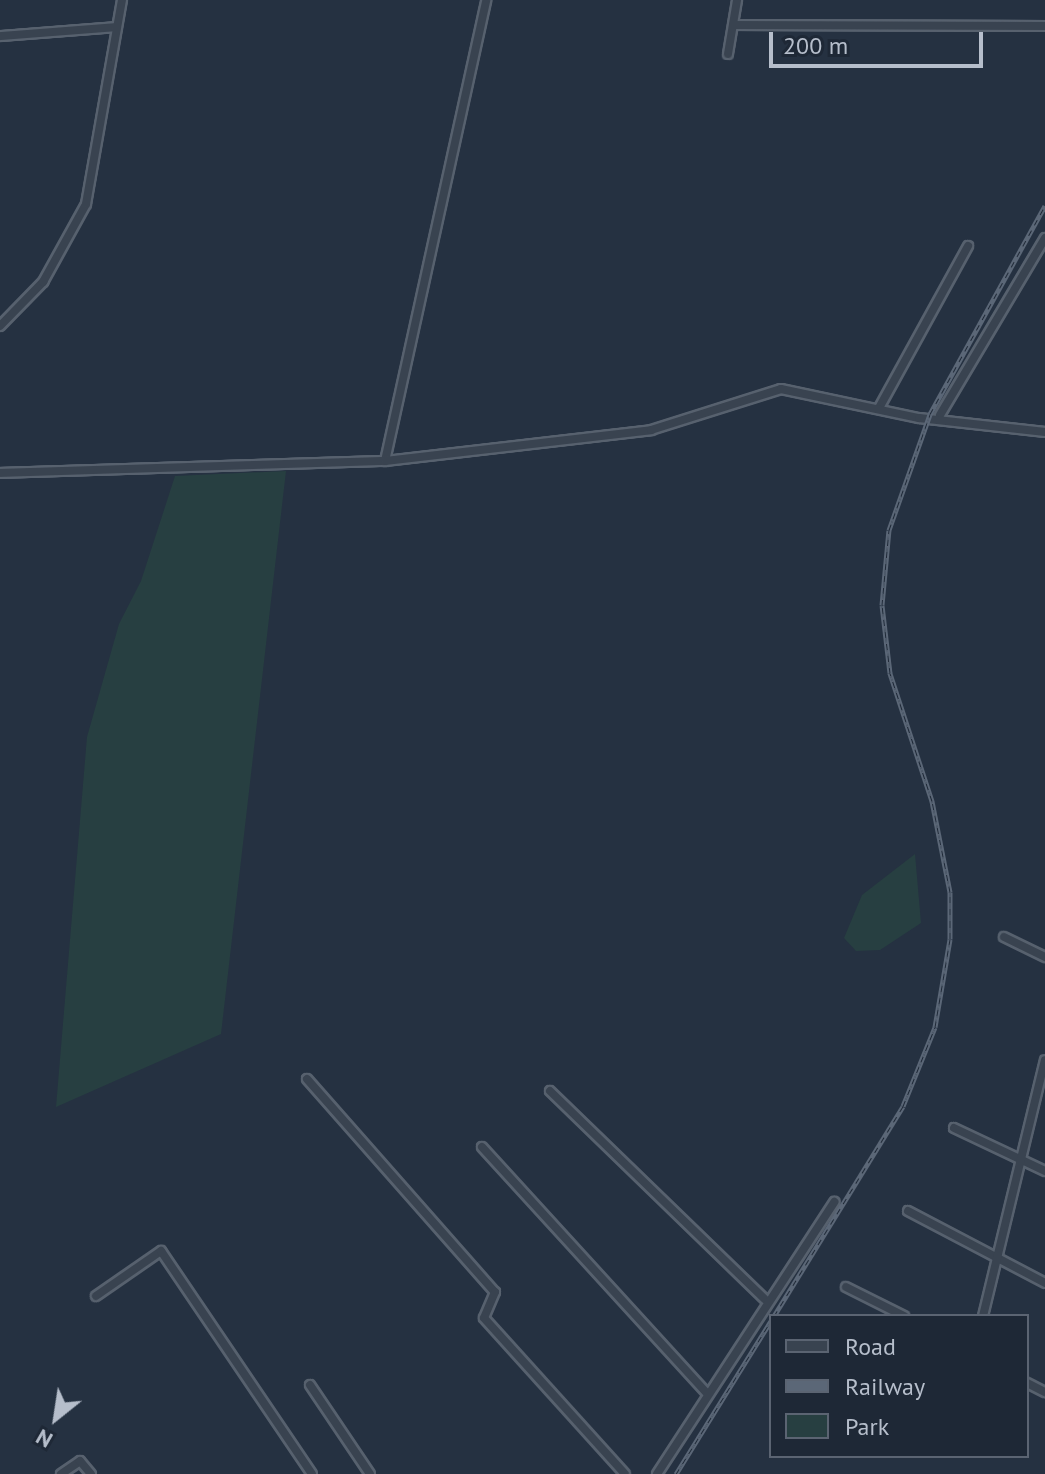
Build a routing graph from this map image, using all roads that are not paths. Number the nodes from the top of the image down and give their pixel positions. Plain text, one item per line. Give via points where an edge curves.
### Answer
1 (122, 0) edge
2 (486, 0) edge
3 (737, 0) edge
4 (733, 25) junction
5 (1045, 26) edge
6 (117, 27) junction
7 (0, 36) edge
8 (728, 54) dead end
9 (1045, 238) edge
10 (968, 246) dead end
11 (0, 326) edge
12 (879, 408) junction
13 (940, 415) junction
14 (1045, 432) edge
15 (385, 461) junction
16 (0, 473) edge
17 (1004, 937) dead end
18 (1045, 957) edge
19 (1045, 1064) edge
20 (307, 1079) dead end
21 (550, 1091) dead end
22 (954, 1128) dead end
23 (482, 1147) dead end
24 (1020, 1160) junction
25 (1045, 1171) edge
26 (834, 1202) dead end
27 (908, 1211) dead end
28 (997, 1259) junction
29 (1045, 1283) edge
30 (846, 1287) dead end
31 (96, 1296) dead end
32 (765, 1299) junction
33 (900, 1314) edge
34 (983, 1314) edge
35 (310, 1385) dead end
36 (706, 1392) junction
37 (61, 1474) edge
38 (91, 1474) edge
39 (312, 1474) edge
40 (370, 1474) edge
41 (625, 1474) edge
42 (657, 1474) edge

1 - 6 street
2 - 15 street
3 - 4 street
4 - 5 street
4 - 8 street
6 - 7 street
6 - 11 street via 97,168 74,235 26,304
9 - 13 street
10 - 12 street
12 - 13 street
12 - 15 street via 781,389 651,430
13 - 14 street via 993,429
15 - 16 street
17 - 18 street
19 - 24 street
20 - 41 street via 495,1292 484,1318
21 - 32 street
22 - 24 street
23 - 36 street
24 - 25 street
24 - 28 street
26 - 32 street
27 - 28 street
28 - 29 street
28 - 34 street
30 - 33 street
31 - 39 street via 161,1251
32 - 36 street
35 - 40 street
36 - 42 street
37 - 38 street via 80,1461

